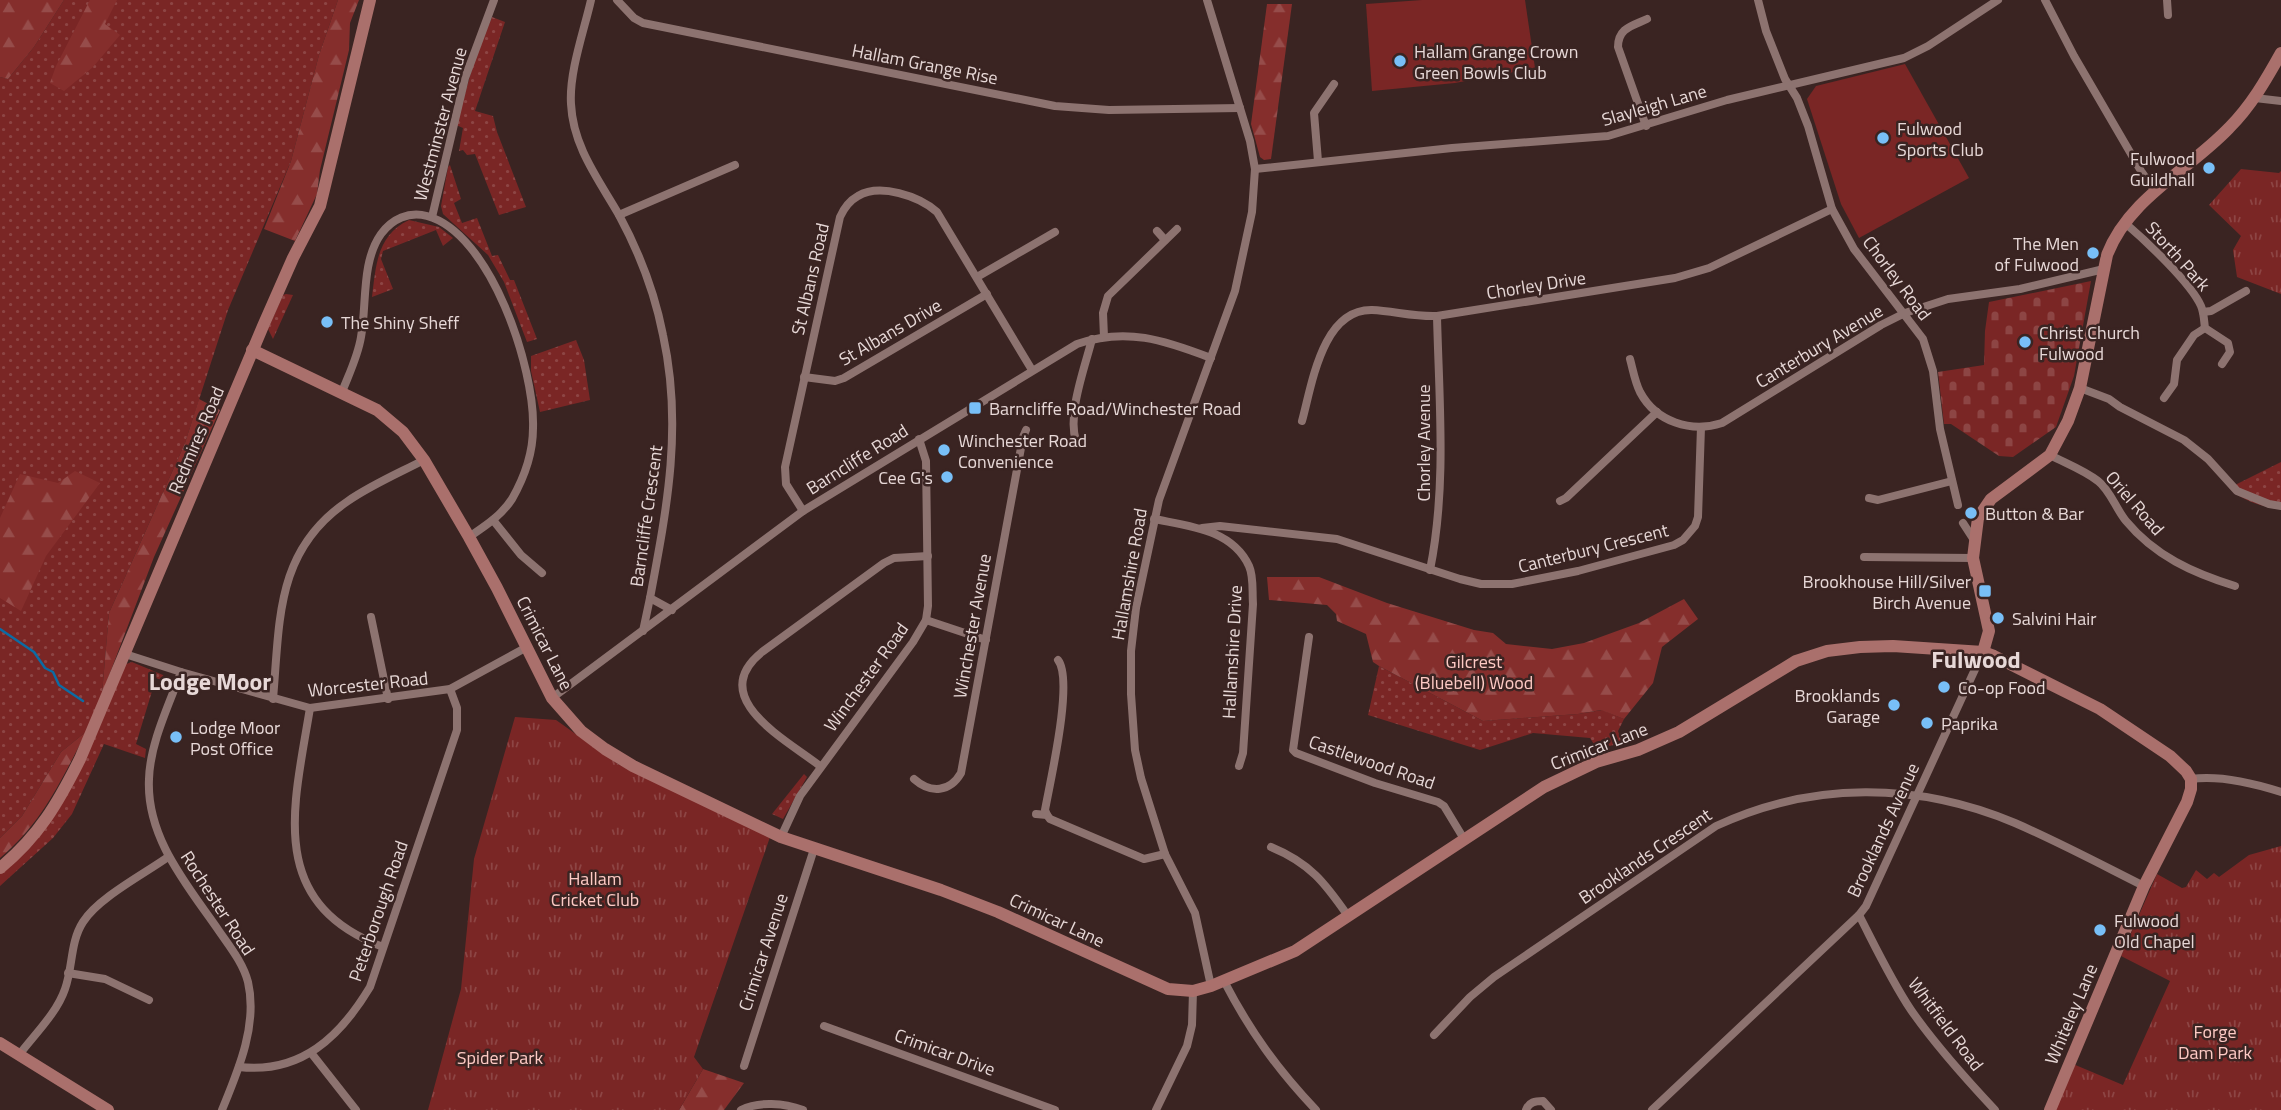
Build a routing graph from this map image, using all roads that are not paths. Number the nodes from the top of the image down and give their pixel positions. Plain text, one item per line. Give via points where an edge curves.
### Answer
1 (370, 0) edge
2 (494, 0) edge
3 (591, 0) edge
4 (617, 0) edge
5 (1207, 0) edge
6 (1758, 0) edge
7 (1998, 0) edge
8 (2045, 0) edge
9 (2167, 0) edge
10 (2168, 15) dead end
11 (1647, 19) dead end
12 (2281, 53) edge
13 (1334, 84) dead end
14 (1789, 86) junction
15 (2255, 98) junction
16 (2281, 101) edge
17 (1240, 108) junction
18 (1646, 126) junction
19 (1318, 162) junction
20 (735, 165) dead end
21 (1255, 169) junction
22 (2155, 191) junction
23 (1832, 209) junction
24 (619, 215) junction
25 (432, 217) junction
26 (2125, 223) junction
27 (1177, 229) dead end
28 (1157, 231) dead end
29 (1055, 232) dead end
30 (1166, 240) junction
31 (2104, 269) junction
32 (977, 277) junction
33 (2246, 291) dead end
34 (987, 294) junction
35 (2203, 312) junction
36 (1905, 313) junction
37 (1437, 316) junction
38 (2205, 328) junction
39 (1104, 337) junction
40 (1092, 339) junction
41 (253, 350) junction
42 (1210, 358) junction
43 (1630, 359) dead end
44 (2222, 364) dead end
45 (1032, 370) junction
46 (804, 377) junction
47 (2080, 388) junction
48 (341, 392) junction
49 (2164, 398) dead end
50 (1657, 412) junction
51 (1302, 421) dead end
52 (1701, 427) junction
53 (1027, 430) dead end
54 (919, 439) junction
55 (1076, 441) dead end
56 (2050, 454) junction
57 (424, 460) junction
58 (1952, 481) junction
59 (1870, 498) dead end
60 (1560, 501) dead end
61 (1958, 505) dead end
62 (2281, 506) edge
63 (803, 512) junction
64 (1154, 519) junction
65 (494, 520) junction
66 (1963, 523) dead end
67 (1202, 528) junction
68 (1231, 528) junction
69 (1221, 536) junction
70 (468, 537) junction
71 (1974, 540) junction
72 (928, 556) junction
73 (1864, 557) dead end
74 (1973, 558) junction
75 (1430, 570) junction
76 (542, 573) dead end
77 (2235, 586) dead end
78 (650, 598) junction
79 (672, 610) junction
80 (371, 617) dead end
81 (926, 620) junction
82 (643, 631) junction
83 (1309, 637) dead end
84 (986, 640) junction
85 (527, 647) junction
86 (1983, 652) junction
87 (125, 654) junction
88 (1058, 660) dead end
89 (181, 672) junction
90 (450, 689) junction
91 (552, 698) junction
92 (274, 699) junction
93 (388, 699) junction
94 (310, 708) junction
95 (820, 766) junction
96 (1239, 766) dead end
97 (914, 779) dead end
98 (2191, 779) junction
99 (2281, 792) edge
100 (1917, 795) junction
101 (1037, 814) dead end
102 (1047, 815) junction
103 (781, 837) junction
104 (1464, 839) junction
105 (1271, 847) dead end
106 (814, 849) junction
107 (1165, 853) junction
108 (168, 857) junction
109 (0, 868) edge
110 (2144, 886) junction
111 (1859, 915) junction
112 (1349, 916) junction
113 (383, 947) junction
114 (68, 973) junction
115 (1224, 981) junction
116 (1211, 986) junction
117 (1193, 991) junction
118 (149, 1000) dead end
119 (824, 1026) dead end
120 (1434, 1035) dead end
121 (0, 1043) edge
122 (312, 1054) junction
123 (19, 1055) junction
124 (744, 1066) dead end
125 (239, 1067) junction
126 (108, 1110) edge
127 (222, 1110) edge
128 (356, 1110) edge
129 (741, 1110) edge
130 (803, 1110) edge
131 (1055, 1110) edge
132 (1156, 1110) edge
133 (1316, 1110) edge
134 (1526, 1110) edge
135 (1551, 1110) edge
136 (1652, 1110) edge
137 (1995, 1110) edge
138 (2050, 1110) edge

1 - 41 street, Redmires Road via 320,206
2 - 25 street, Westminster Avenue via 465,78
3 - 24 street, Barncliffe Crescent via 571,105 586,160
4 - 17 street, Hallam Grange Rise via 643,23 1055,106
5 - 17 street, Hallamshire Road
6 - 14 street, Chorley Road
7 - 14 street, Slayleigh Lane via 1904,58
8 - 22 street
9 - 10 street
11 - 18 street via 1626,28 1618,38
12 - 15 street
13 - 19 street via 1314,113
14 - 18 street, Slayleigh Lane
14 - 23 street, Chorley Road via 1808,126
15 - 16 street
15 - 22 street via 2229,128
17 - 21 street, Hallamshire Road
18 - 19 street, Slayleigh Lane via 1608,136
19 - 21 street, Slayleigh Lane
20 - 24 street
21 - 42 street, Hallamshire Road via 1246,246
22 - 26 street
23 - 36 street, Chorley Road via 1861,260
23 - 37 street, Chorley Drive via 1692,274
24 - 78 street, Barncliffe Crescent via 656,307 673,399 671,479
25 - 48 street via 412,214 394,220 375,243 359,348
25 - 65 street via 453,230 483,262 511,322 530,390 530,455 512,498
26 - 31 street via 2111,244
26 - 35 street, Storth Park via 2149,243
27 - 30 street
28 - 30 street
29 - 32 street
30 - 39 street via 1108,296
31 - 36 street, Canterbury Avenue via 2020,289 1948,299
31 - 47 street
32 - 34 street, St Albans Road
32 - 46 street, St Albans Road via 931,206 882,191 859,195 840,217
33 - 35 street, Storth Park
34 - 45 street, St Albans Road
34 - 46 street, St Albans Drive via 844,378
35 - 38 street, Storth Park
36 - 52 street, Canterbury Avenue via 1722,423
36 - 58 street, Chorley Road via 1928,352
37 - 51 street, Chorley Drive via 1370,310 1344,320 1325,345
37 - 75 street, Chorley Avenue via 1441,486
38 - 44 street via 2231,348
38 - 49 street via 2176,360 2174,384
39 - 40 street, Barncliffe Road
39 - 42 street, Barncliffe Road via 1157,338
40 - 45 street, Barncliffe Road
40 - 55 street via 1076,407
41 - 48 street, Crimicar Lane
41 - 87 street, Redmires Road
42 - 64 street, Hallamshire Road
43 - 50 street via 1641,394
45 - 54 street, Barncliffe Road
46 - 63 street, St Albans Road via 785,477
47 - 56 street
47 - 62 street via 2184,440 2237,491
48 - 57 street, Crimicar Lane via 385,415
50 - 52 street via 1676,423
50 - 60 street
52 - 75 street, Canterbury Crescent via 1698,517 1691,533 1674,545 1512,584 1481,584
53 - 84 street, Winchester Avenue
54 - 63 street, Barncliffe Road
54 - 72 street, Winchester Road via 926,461
56 - 71 street via 1991,499 1978,518
56 - 77 street, Oriel Road via 2099,482 2137,533 2168,559
57 - 70 street, Crimicar Lane
57 - 92 street via 348,501 322,522 299,552 282,604
58 - 59 street via 1878,500
58 - 61 street, Chorley Road
63 - 79 street, Barncliffe Road
64 - 67 street, Hallamshire Drive
64 - 107 street, Hallamshire Road via 1136,608 1131,694 1135,750
65 - 70 street
65 - 76 street
66 - 71 street
67 - 68 street, Canterbury Crescent
67 - 69 street, Hallamshire Drive
68 - 69 street
68 - 75 street, Canterbury Crescent via 1337,539
69 - 96 street, Hallamshire Drive via 1241,554 1252,579
70 - 85 street, Crimicar Lane
71 - 74 street
72 - 81 street, Winchester Road
72 - 95 street via 884,563 750,664 743,690 747,706
73 - 74 street
74 - 86 street via 1989,631
78 - 79 street, Barncliffe Crescent
78 - 82 street, Barncliffe Crescent
79 - 82 street, Barncliffe Road
80 - 93 street
81 - 84 street
81 - 95 street, Winchester Road
82 - 91 street, Barncliffe Road
83 - 104 street, Castlewood Road via 1293,750 1438,802
84 - 97 street, Winchester Avenue via 961,773 951,786 934,790
85 - 90 street, Worcester Road
85 - 91 street, Crimicar Lane
86 - 98 street, Crimicar Lane via 2118,719 2170,755
86 - 100 street, Brooklands Avenue
86 - 104 street, Crimicar Lane via 1893,646 1811,655 1679,732 1573,771
87 - 89 street, Worcester Road
87 - 109 street, Redmires Road via 54,809 30,841
88 - 102 street via 1063,667 1063,707
89 - 92 street, Worcester Road
89 - 108 street, Rochester Road via 153,751 149,779
90 - 93 street, Worcester Road
90 - 113 street, Peterborough Road via 457,730
91 - 103 street, Crimicar Lane via 581,731 633,766
92 - 94 street, Worcester Road
93 - 94 street, Worcester Road
94 - 113 street via 294,809 298,861 313,895 328,912 347,929
95 - 103 street, Winchester Road
98 - 99 street via 2234,781
98 - 110 street, Whiteley Lane via 2187,802
100 - 110 street, Brooklands Crescent via 2014,822
100 - 111 street, Brooklands Avenue
100 - 120 street, Brooklands Crescent via 1855,792 1796,798 1745,812 1716,826 1494,977
101 - 102 street
102 - 107 street via 1144,859
103 - 106 street, Crimicar Lane
104 - 112 street, Crimicar Lane
105 - 112 street via 1316,873
106 - 117 street, Crimicar Lane via 998,912 1158,986
106 - 124 street, Crimicar Avenue
107 - 116 street, Hallamshire Road via 1195,913
108 - 114 street via 95,907 77,934
108 - 125 street, Rochester Road via 239,960 248,981 251,1006
110 - 138 street, Whiteley Lane
111 - 136 street, Brooklands Avenue
111 - 137 street, Whitfield Road via 1912,1011
112 - 115 street, Crimicar Lane via 1295,951
113 - 122 street, Peterborough Road via 370,987 358,1006
114 - 118 street via 105,979
114 - 123 street via 57,1005
115 - 116 street, Crimicar Lane
115 - 133 street via 1276,1066
116 - 117 street, Crimicar Lane
117 - 132 street via 1187,1046
119 - 131 street, Crimicar Drive
121 - 123 street
122 - 125 street, Peterborough Road via 263,1069
122 - 128 street
123 - 126 street
125 - 127 street, Rochester Road
129 - 130 street via 762,1104
134 - 135 street via 1535,1101 1543,1101

